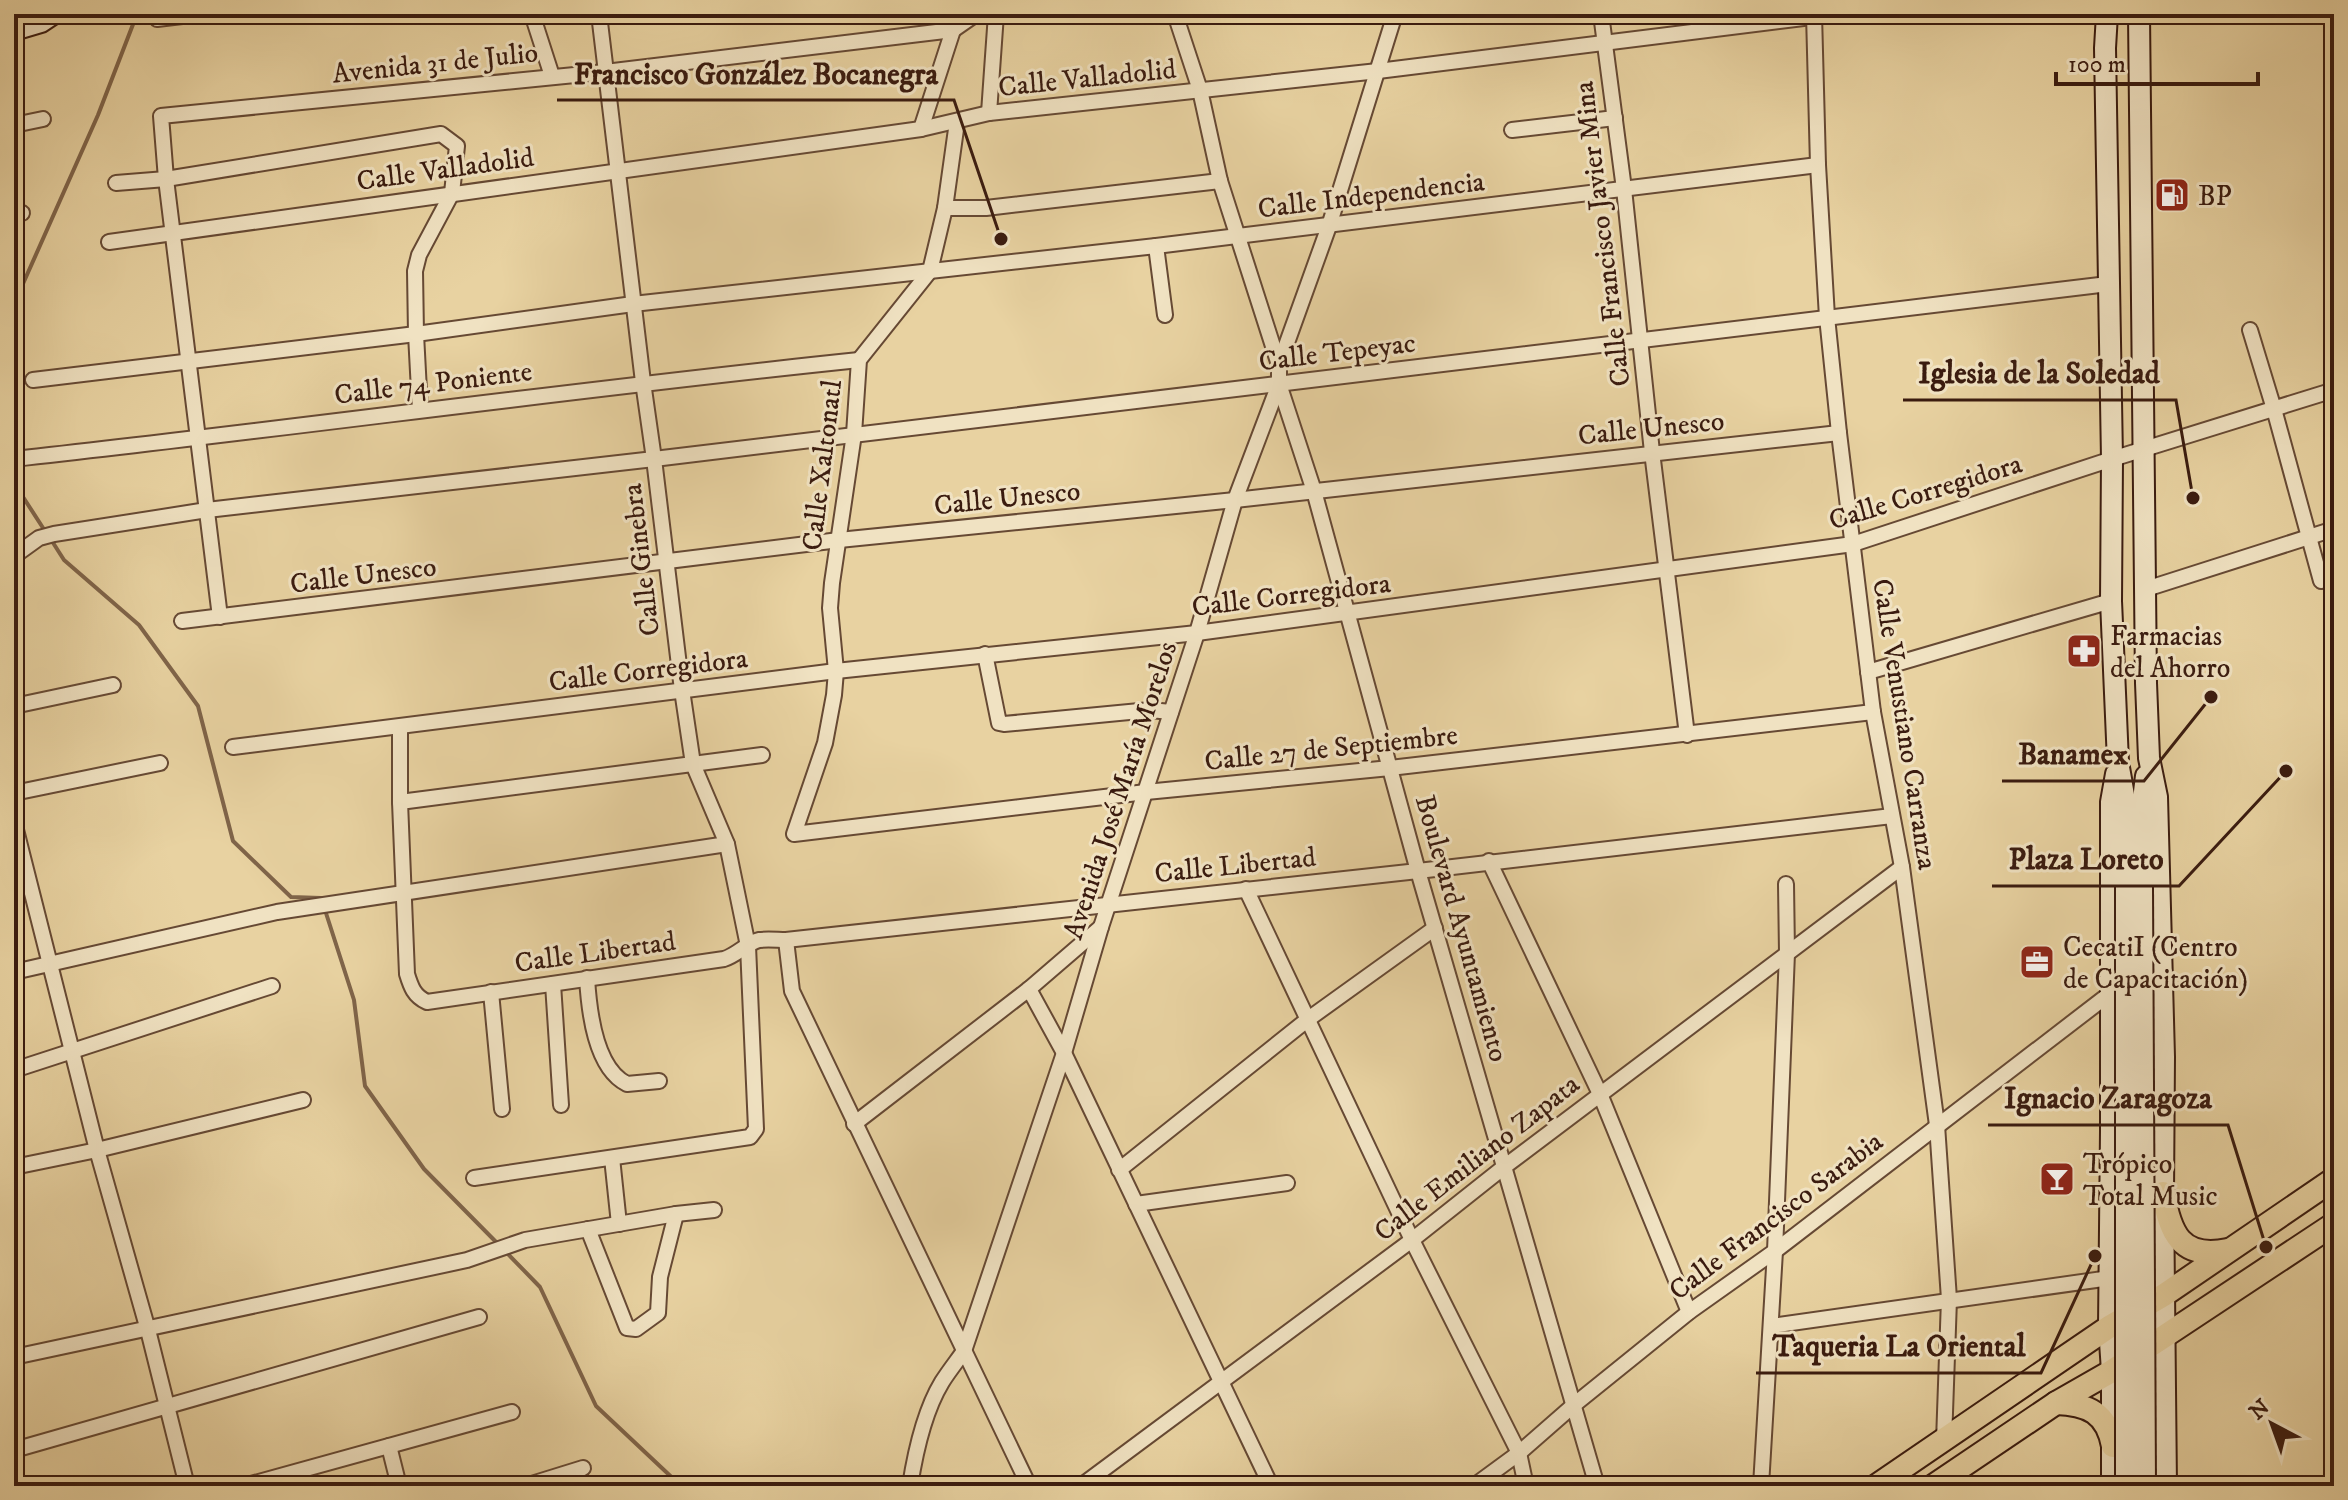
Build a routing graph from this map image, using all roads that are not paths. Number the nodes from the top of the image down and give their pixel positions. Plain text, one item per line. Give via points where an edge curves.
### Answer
1 (53, 14) edge
2 (199, 14) edge
3 (532, 14) edge
4 (603, 14) edge
5 (954, 14) edge
6 (976, 14) edge
7 (996, 14) edge
8 (1175, 14) edge
9 (1395, 14) edge
10 (1601, 14) edge
11 (1836, 14) edge
12 (2107, 14) edge
13 (2139, 14) edge
14 (1814, 16) edge
15 (157, 19) dead end
16 (14, 30) edge
17 (953, 30) junction
18 (1605, 42) junction
19 (1378, 71) junction
20 (605, 72) junction
21 (552, 76) junction
22 (1200, 90) junction
23 (989, 113) junction
24 (1615, 118) junction
25 (43, 119) dead end
26 (957, 122) junction
27 (14, 125) edge
28 (921, 129) junction
29 (1512, 130) dead end
30 (1818, 165) junction
31 (618, 170) junction
32 (166, 179) junction
33 (1220, 181) junction
34 (116, 183) dead end
35 (1624, 189) junction
36 (452, 193) junction
37 (945, 208) junction
38 (1329, 226) junction
39 (173, 235) junction
40 (1237, 236) junction
41 (109, 242) dead end
42 (1156, 246) junction
43 (930, 271) junction
44 (2108, 284) junction
45 (633, 304) junction
46 (1165, 315) dead end
47 (1827, 317) junction
48 (2250, 330) dead end
49 (416, 334) junction
50 (1640, 342) junction
51 (859, 360) junction
52 (189, 362) junction
53 (1279, 365) junction
54 (33, 380) dead end
55 (643, 382) junction
56 (1279, 384) junction
57 (2334, 390) edge
58 (2274, 409) junction
59 (420, 410) junction
60 (1839, 433) junction
61 (854, 434) junction
62 (198, 439) junction
63 (2144, 450) junction
64 (1652, 452) junction
65 (14, 459) edge
66 (654, 459) junction
67 (2112, 459) junction
68 (1314, 491) junction
69 (1235, 500) junction
70 (207, 510) junction
71 (2334, 529) edge
72 (2309, 538) junction
73 (839, 540) junction
74 (1853, 544) junction
75 (14, 556) edge
76 (667, 562) junction
77 (1667, 570) junction
78 (2321, 581) dead end
79 (2146, 589) junction
80 (2111, 601) junction
81 (1348, 614) junction
82 (220, 617) junction
83 (182, 621) dead end
84 (1197, 633) junction
85 (985, 654) junction
86 (836, 671) junction
87 (1868, 672) junction
88 (113, 685) dead end
89 (682, 690) junction
90 (14, 706) edge
91 (1171, 712) junction
92 (1873, 712) junction
93 (400, 727) junction
94 (1687, 735) junction
95 (233, 747) dead end
96 (762, 755) dead end
97 (2149, 758) junction
98 (2118, 762) junction
99 (160, 763) dead end
100 (693, 764) junction
101 (1390, 768) junction
102 (1146, 792) junction
103 (14, 793) edge
104 (400, 802) junction
105 (1892, 816) junction
106 (14, 822) edge
107 (794, 834) joint
108 (727, 844) junction
109 (1489, 861) junction
110 (1902, 867) junction
111 (1418, 871) junction
112 (1786, 884) dead end
113 (2134, 887) junction
114 (1246, 889) junction
115 (405, 894) junction
116 (1109, 904) junction
117 (1101, 927) junction
118 (1435, 928) junction
119 (786, 940) junction
120 (748, 946) junction
121 (1787, 953) junction
122 (49, 963) junction
123 (14, 972) edge
124 (587, 978) junction
125 (553, 984) junction
126 (272, 986) dead end
127 (1029, 989) junction
128 (491, 992) junction
129 (2112, 992) junction
130 (1307, 1020) junction
131 (73, 1051) junction
132 (1064, 1053) junction
133 (14, 1070) edge
134 (659, 1081) dead end
135 (1600, 1094) junction
136 (303, 1100) dead end
137 (561, 1105) dead end
138 (502, 1109) dead end
139 (854, 1124) junction
140 (1937, 1125) junction
141 (2111, 1131) junction
142 (2164, 1133) junction
143 (97, 1150) junction
144 (612, 1158) junction
145 (14, 1167) edge
146 (1504, 1167) junction
147 (1119, 1170) junction
148 (474, 1178) dead end
149 (2334, 1179) edge
150 (1287, 1183) dead end
151 (2163, 1193) junction
152 (1136, 1204) junction
153 (714, 1210) dead end
154 (676, 1214) junction
155 (619, 1224) junction
156 (2334, 1224) edge
157 (588, 1229) junction
158 (1412, 1240) junction
159 (2233, 1249) junction
160 (1775, 1251) junction
161 (2110, 1278) junction
162 (2164, 1295) junction
163 (1949, 1299) junction
164 (1689, 1312) junction
165 (479, 1317) dead end
166 (1771, 1326) junction
167 (2109, 1327) junction
168 (148, 1330) junction
169 (2164, 1337) junction
170 (964, 1351) junction
171 (14, 1357) edge
172 (2112, 1371) junction
173 (1221, 1382) junction
174 (2056, 1403) junction
175 (1575, 1404) junction
176 (167, 1406) junction
177 (512, 1412) dead end
178 (1944, 1441) junction
179 (389, 1446) junction
180 (2113, 1446) junction
181 (14, 1450) edge
182 (1519, 1453) junction
183 (2166, 1460) junction
184 (583, 1468) dead end
185 (2117, 1481) edge
186 (187, 1486) edge
187 (244, 1486) edge
188 (399, 1486) edge
189 (525, 1486) edge
190 (910, 1486) edge
191 (1029, 1486) edge
192 (1081, 1486) edge
193 (1271, 1486) edge
194 (1474, 1486) edge
195 (1526, 1486) edge
196 (1597, 1486) edge
197 (1761, 1486) edge
198 (1876, 1486) edge
199 (1933, 1486) edge
200 (2145, 1486) edge
201 (2166, 1486) edge

1 - 16 main road
2 - 15 street
3 - 21 street
4 - 20 street, Calle Ginebra
5 - 17 street
6 - 17 street
7 - 23 street
8 - 22 street
9 - 19 street, Avenida José María Morelos
10 - 18 street, Calle Francisco Javier Mina
11 - 14 street, Calle Valladolid
12 - 44 main road
13 - 63 main road
14 - 18 street, Calle Valladolid
14 - 30 street, Calle Venustiano Carranza
17 - 20 street, Avenida 31 de Julio
17 - 28 street
18 - 19 street, Calle Valladolid
18 - 24 street, Calle Francisco Javier Mina
19 - 22 street, Calle Valladolid
19 - 38 street, Avenida José María Morelos
20 - 21 street, Avenida 31 de Julio
20 - 31 street, Calle Ginebra
21 - 32 street, Avenida 31 de Julio via 161,116
22 - 23 street, Calle Valladolid
22 - 33 street
23 - 26 street, Calle Valladolid
24 - 29 street
24 - 35 street, Calle Francisco Javier Mina
25 - 27 street
26 - 28 street, Calle Valladolid
26 - 37 street, Calle Xaltonatl
28 - 31 street, Calle Valladolid
30 - 35 street, Calle Independencia
30 - 47 street, Calle Venustiano Carranza
31 - 36 street, Calle Valladolid
31 - 45 street, Calle Ginebra
32 - 34 street
32 - 36 street via 441,134 457,146
32 - 39 street
33 - 37 street via 986,208
33 - 40 street
35 - 38 street, Calle Independencia
35 - 50 street, Calle Francisco Javier Mina
36 - 39 street, Calle Valladolid
36 - 49 street via 417,263
37 - 43 street, Calle Xaltonatl
38 - 40 street, Calle Independencia
38 - 53 street, Avenida José María Morelos
39 - 41 street, Calle Valladolid
39 - 52 street
40 - 42 street, Calle Independencia
40 - 53 street
42 - 43 street, Calle Independencia
42 - 46 street
43 - 45 street, Calle Independencia
43 - 51 street, Calle Xaltonatl
44 - 47 street, Calle Tepeyac
44 - 67 main road
45 - 49 street, Calle Independencia
45 - 55 street, Calle Ginebra
47 - 50 street, Calle Tepeyac
47 - 60 street, Calle Venustiano Carranza
48 - 58 street
49 - 52 street, Calle Independencia
49 - 59 street
50 - 56 street, Calle Tepeyac
50 - 64 street, Calle Francisco Javier Mina
51 - 55 street, Calle 74 Poniente
51 - 61 street, Calle Xaltonatl
52 - 54 street, Calle Independencia
52 - 62 street
53 - 56 street, Avenida José María Morelos
55 - 59 street, Calle 74 Poniente
55 - 66 street, Calle Ginebra
56 - 61 street, Calle Tepeyac
56 - 68 street, Boulevard Ayuntamiento
56 - 69 street, Avenida José María Morelos
57 - 58 street, Calle Corregidora
58 - 63 street, Calle Corregidora
58 - 72 street
59 - 62 street, Calle 74 Poniente
60 - 64 street, Calle Unesco
60 - 74 street, Calle Venustiano Carranza
61 - 66 street, Calle Tepeyac
61 - 73 street, Calle Xaltonatl
62 - 65 street, Calle 74 Poniente
62 - 70 street
63 - 67 street, Calle Corregidora
63 - 79 main road
64 - 68 street, Calle Unesco
64 - 77 street, Calle Francisco Javier Mina
66 - 70 street
66 - 76 street, Calle Ginebra
67 - 74 street, Calle Corregidora
67 - 80 main road
68 - 69 street, Calle Unesco
68 - 81 street, Boulevard Ayuntamiento
69 - 73 street, Calle Unesco
69 - 84 street, Avenida José María Morelos
70 - 75 street via 54,534
70 - 82 street
71 - 72 street
72 - 78 street
72 - 79 street
73 - 76 street, Calle Unesco
73 - 86 street, Calle Xaltonatl via 830,608
74 - 77 street, Calle Corregidora
74 - 87 street, Calle Venustiano Carranza
76 - 82 street, Calle Unesco
76 - 89 street, Calle Ginebra
77 - 81 street, Calle Corregidora
77 - 94 street, Calle Francisco Javier Mina
79 - 97 main road
80 - 87 street
80 - 98 main road
81 - 84 street, Calle Corregidora
81 - 101 street, Boulevard Ayuntamiento
82 - 83 street, Calle Unesco
84 - 85 street, Calle Corregidora
84 - 91 street, Avenida José María Morelos
85 - 86 street, Calle Corregidora
85 - 91 street via 999,723
86 - 89 street, Calle Corregidora
86 - 107 street, Calle Xaltonatl via 825,743
87 - 92 street, Calle Venustiano Carranza
88 - 90 street
89 - 93 street, Calle Corregidora
89 - 100 street, Calle Ginebra
91 - 102 street, Avenida José María Morelos
92 - 94 street, Calle 27 de Septiembre
92 - 105 street, Calle Venustiano Carranza
93 - 95 street, Calle Corregidora
93 - 104 street
94 - 101 street, Calle 27 de Septiembre
96 - 100 street
97 - 113 main road
97 - 142 main road via 2157,797
98 - 113 main road
98 - 129 main road via 2111,802
99 - 103 street
100 - 104 street
100 - 108 street, Calle Ginebra
101 - 102 street, Calle 27 de Septiembre
101 - 111 street, Boulevard Ayuntamiento
102 - 107 street, Calle 27 de Septiembre
102 - 116 street, Avenida José María Morelos
104 - 115 street
105 - 109 street, Calle Libertad
105 - 110 street, Calle Venustiano Carranza
106 - 122 street
108 - 115 street
108 - 120 street, Calle Ginebra
109 - 111 street, Calle Libertad
109 - 135 street
110 - 121 street, Calle Emiliano Zapata
110 - 140 street, Calle Venustiano Carranza
111 - 114 street, Calle Libertad
111 - 118 street, Boulevard Ayuntamiento
112 - 121 street
113 - 185 main road, bridge
113 - 200 main road, bridge
114 - 116 street, Calle Libertad
114 - 130 street
115 - 122 street via 277,912
115 - 128 street, Calle Libertad via 407,974 417,996 427,1002
116 - 117 street, Avenida José María Morelos
116 - 119 street, Calle Libertad
117 - 127 street
117 - 132 street, Avenida José María Morelos
118 - 130 street
118 - 146 street, Boulevard Ayuntamiento
119 - 120 street, Calle Libertad
119 - 139 street via 792,991
120 - 124 street, Calle Libertad via 724,959
120 - 144 street, Calle Ginebra via 756,1129 750,1137
121 - 135 street, Calle Emiliano Zapata
121 - 160 street
122 - 123 street
122 - 131 street
124 - 125 street, Calle Libertad
124 - 134 street via 595,1031 614,1075 627,1084
125 - 128 street, Calle Libertad
125 - 137 street
126 - 131 street
127 - 132 street
127 - 139 street
128 - 138 street
129 - 140 street, Calle Francisco Sarabia
129 - 141 main road
130 - 147 street
130 - 158 street
131 - 133 street
131 - 143 street
132 - 147 street
132 - 170 street, Avenida José María Morelos
135 - 146 street, Calle Emiliano Zapata
135 - 164 street
136 - 143 street
139 - 170 street
140 - 160 street, Calle Francisco Sarabia
140 - 163 street, Calle Venustiano Carranza
141 - 142 main road via 2132,1156 2142,1158 2152,1153
141 - 161 main road
142 - 151 main road
143 - 145 street
143 - 168 street
144 - 148 street
144 - 155 street
146 - 158 street, Calle Emiliano Zapata
146 - 175 street, Boulevard Ayuntamiento
147 - 152 street
149 - 159 main road
150 - 152 street
151 - 159 main road via 2168,1221 2180,1240 2211,1253
151 - 162 main road
152 - 173 street
153 - 154 street
154 - 155 street
154 - 157 street via 660,1277 658,1313 636,1329 627,1328
155 - 157 street
156 - 169 main road
157 - 168 street
158 - 173 street, Calle Emiliano Zapata
158 - 182 street
159 - 162 main road
160 - 164 street, Calle Francisco Sarabia
160 - 166 street
161 - 163 street
161 - 167 main road
162 - 167 main road
162 - 169 main road
163 - 166 street
163 - 178 street, Calle Venustiano Carranza
164 - 175 street, Calle Francisco Sarabia
165 - 176 street
166 - 197 street
167 - 172 main road
167 - 178 main road
168 - 171 street
168 - 176 street
169 - 172 main road
169 - 183 main road
170 - 190 street, Avenida José María Morelos via 932,1402
170 - 191 street
172 - 174 main road
172 - 180 main road
173 - 192 street, Calle Emiliano Zapata
173 - 193 street
174 - 180 main road via 2098,1415
174 - 199 main road
175 - 182 street, Calle Francisco Sarabia
175 - 196 street, Boulevard Ayuntamiento
176 - 181 street
176 - 186 street
177 - 179 street
178 - 198 main road
179 - 187 street
179 - 188 street
180 - 185 main road
182 - 194 street, Calle Francisco Sarabia
182 - 195 street
183 - 185 main road via 2141,1450
183 - 201 main road
184 - 189 street

